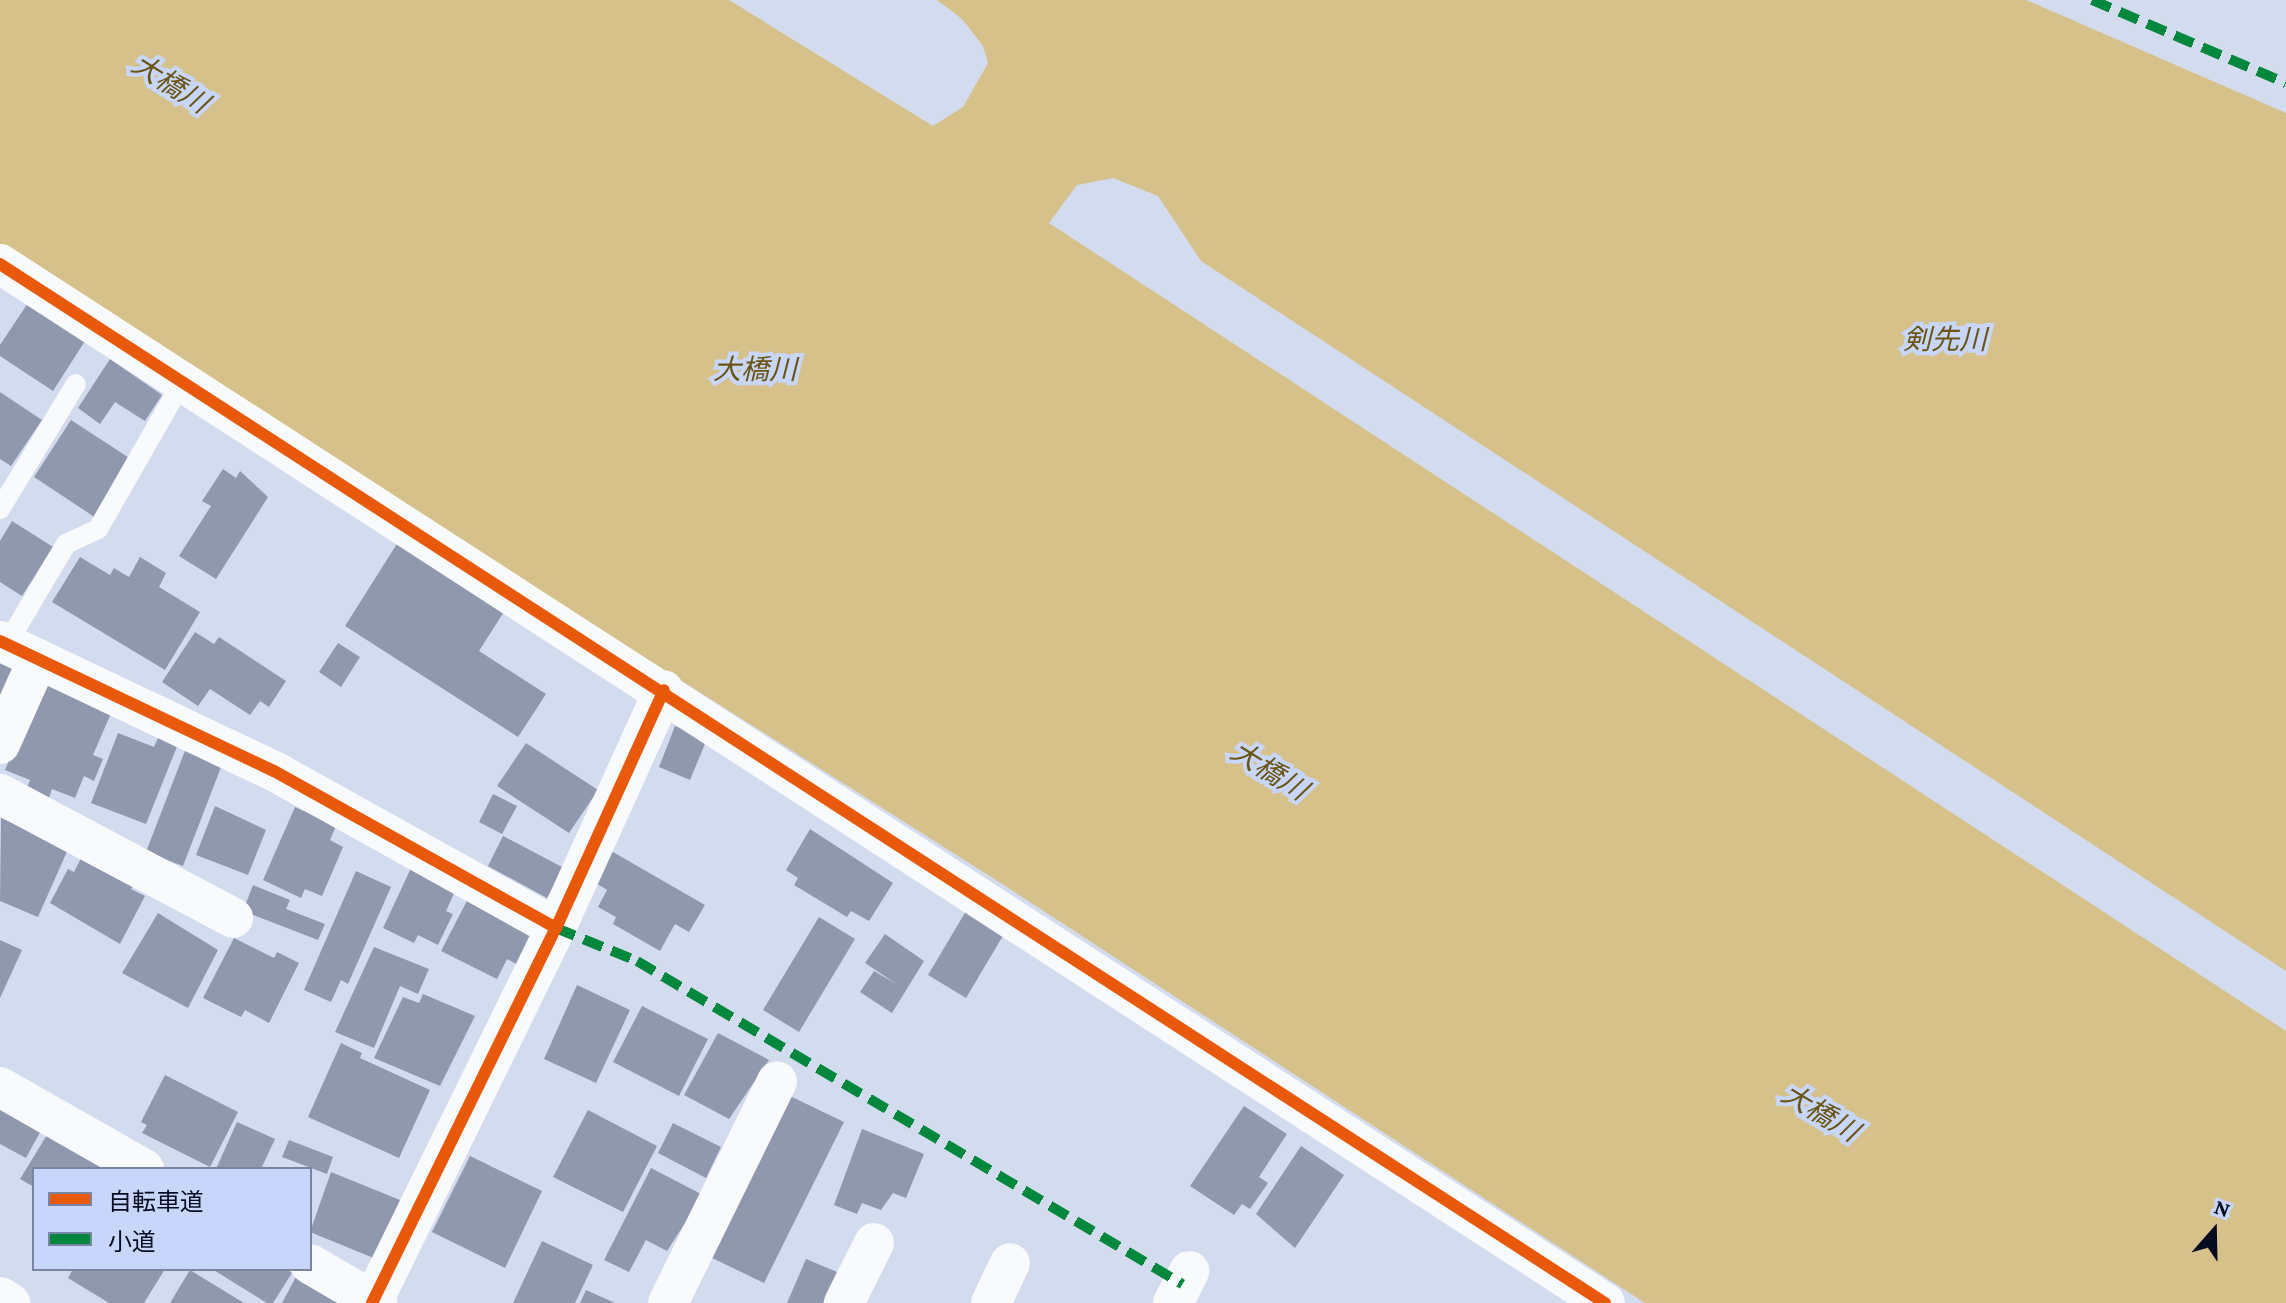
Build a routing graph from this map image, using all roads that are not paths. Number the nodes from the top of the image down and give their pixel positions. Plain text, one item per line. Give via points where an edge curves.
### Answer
1 (0, 264) edge
2 (184, 379) junction
3 (76, 384) dead end
4 (0, 509) edge
5 (15, 648) edge
6 (664, 690) junction
7 (0, 744) edge
8 (0, 794) edge
9 (233, 918) dead end
10 (556, 928) junction
11 (777, 1081) dead end
12 (0, 1087) edge
13 (140, 1167) edge
14 (874, 1243) dead end
15 (1010, 1263) dead end
16 (312, 1265) edge
17 (0, 1297) edge
18 (374, 1302) edge
19 (10, 1303) edge
20 (668, 1303) edge
21 (844, 1303) edge
22 (991, 1303) edge
23 (1605, 1303) edge

1 - 2 street
2 - 5 lane via 98,529 66,544
2 - 6 street
3 - 4 lane
5 - 7 street
5 - 10 street via 274,771
6 - 10 street
6 - 23 street
8 - 9 street
10 - 18 street
11 - 20 street
12 - 13 street
14 - 21 street
15 - 22 street
16 - 18 street
17 - 19 street

